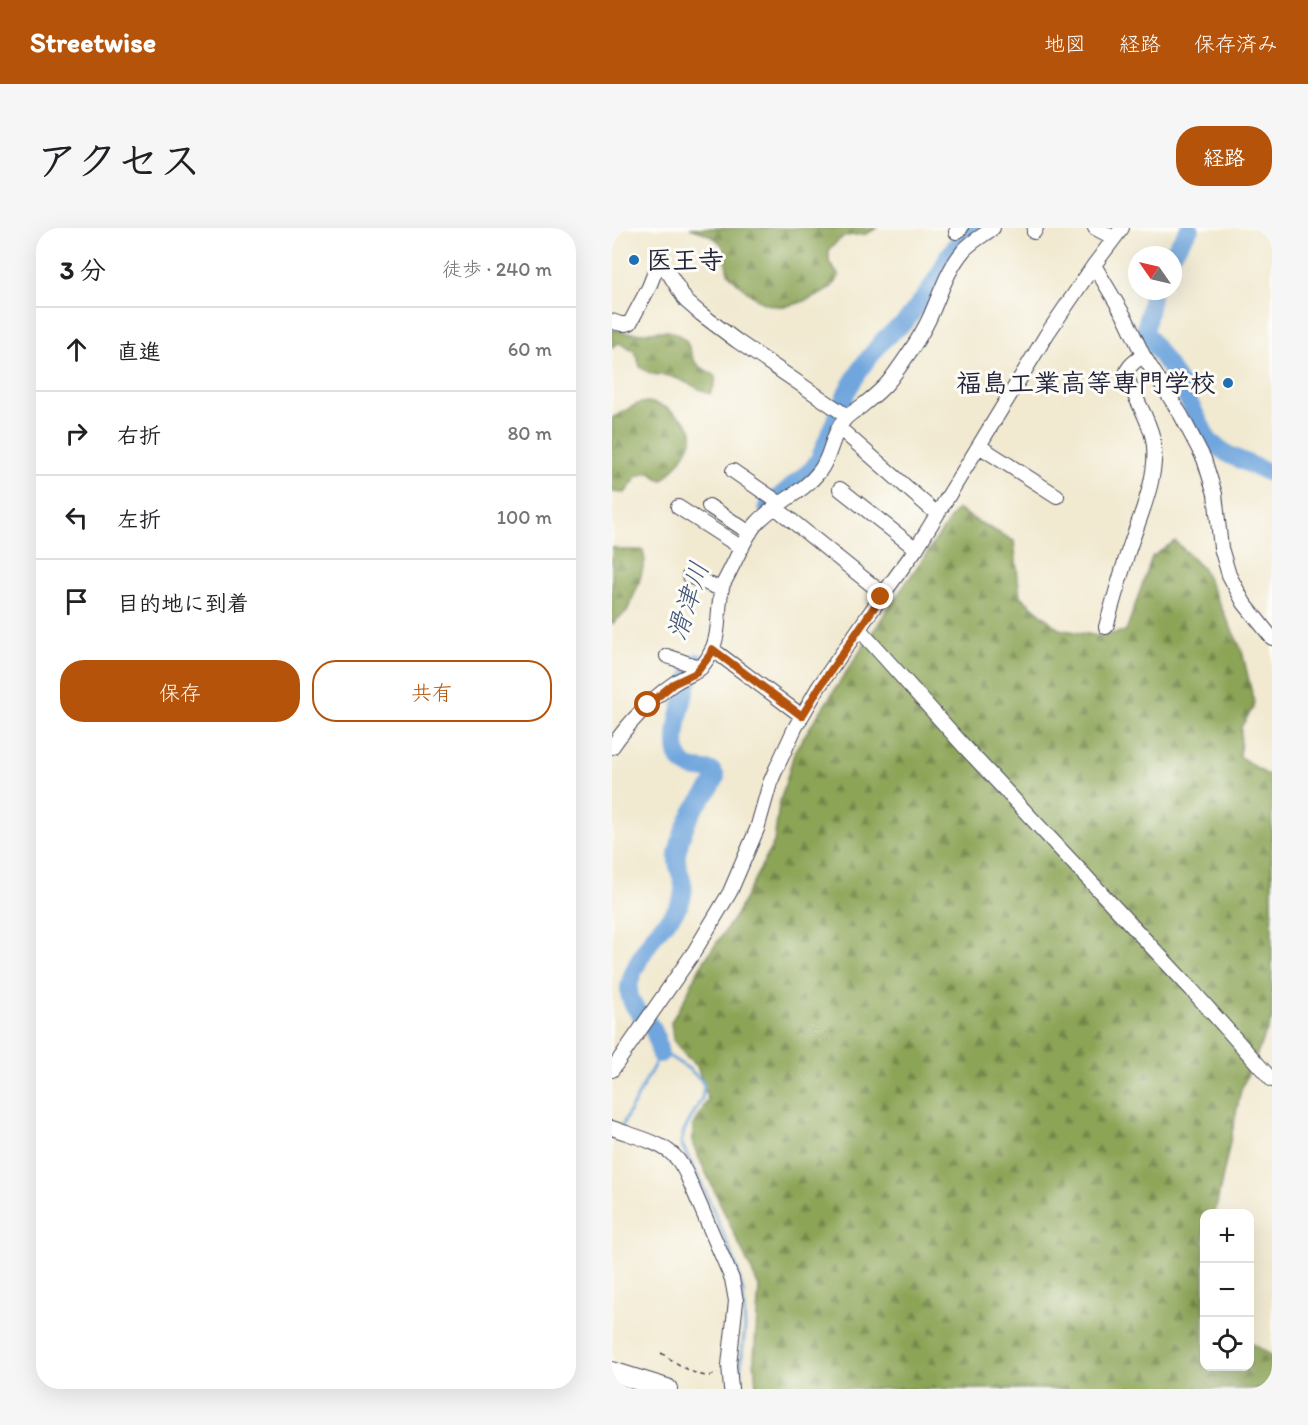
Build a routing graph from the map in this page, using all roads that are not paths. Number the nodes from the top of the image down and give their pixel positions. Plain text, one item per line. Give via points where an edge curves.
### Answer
1 (993, 228) edge
2 (1095, 228) edge
3 (1118, 233) edge
4 (1094, 266) junction
5 (612, 321) edge
6 (1143, 356) junction
7 (847, 416) junction
8 (838, 429) junction
9 (979, 446) junction
10 (733, 471) dead end
11 (840, 489) dead end
12 (1058, 496) dead end
13 (709, 506) dead end
14 (778, 506) junction
15 (678, 507) dead end
16 (937, 514) junction
17 (750, 533) junction
18 (742, 548) junction
19 (916, 549) junction
20 (690, 576) dead end
21 (722, 589) junction
22 (883, 594) junction
23 (1106, 627) dead end
24 (859, 629) junction
25 (1272, 638) edge
26 (712, 649) junction
27 (667, 657) dead end
28 (701, 668) junction
29 (652, 684) dead end
30 (666, 690) junction
31 (802, 716) junction
32 (612, 747) edge
33 (612, 1070) edge
34 (1272, 1080) edge
35 (612, 1128) edge
36 (612, 1372) edge
37 (730, 1382) edge
38 (667, 1389) edge

1 - 7 street via 958,258 927,322 891,379
2 - 3 street
3 - 4 street
4 - 6 street
4 - 9 street
5 - 7 street via 630,323 660,264 686,301 710,321
6 - 23 street via 1126,370 1126,375 1153,438 1152,475
6 - 25 street via 1204,459 1215,494 1221,548 1229,575 1244,603
7 - 8 street
8 - 14 street via 824,466
8 - 16 street
9 - 12 street
9 - 16 street
10 - 14 street
11 - 19 street
13 - 17 street
14 - 17 street
14 - 22 street
15 - 18 street
16 - 19 street
17 - 18 street
18 - 21 street
19 - 22 street
20 - 21 street
21 - 26 street
22 - 24 street
24 - 31 street
24 - 34 street
26 - 28 street
26 - 31 street
27 - 28 street
28 - 30 street
29 - 30 street
30 - 32 street
31 - 33 street via 770,783 730,892 694,952
35 - 37 street via 670,1151 686,1173 736,1293
36 - 38 highway

